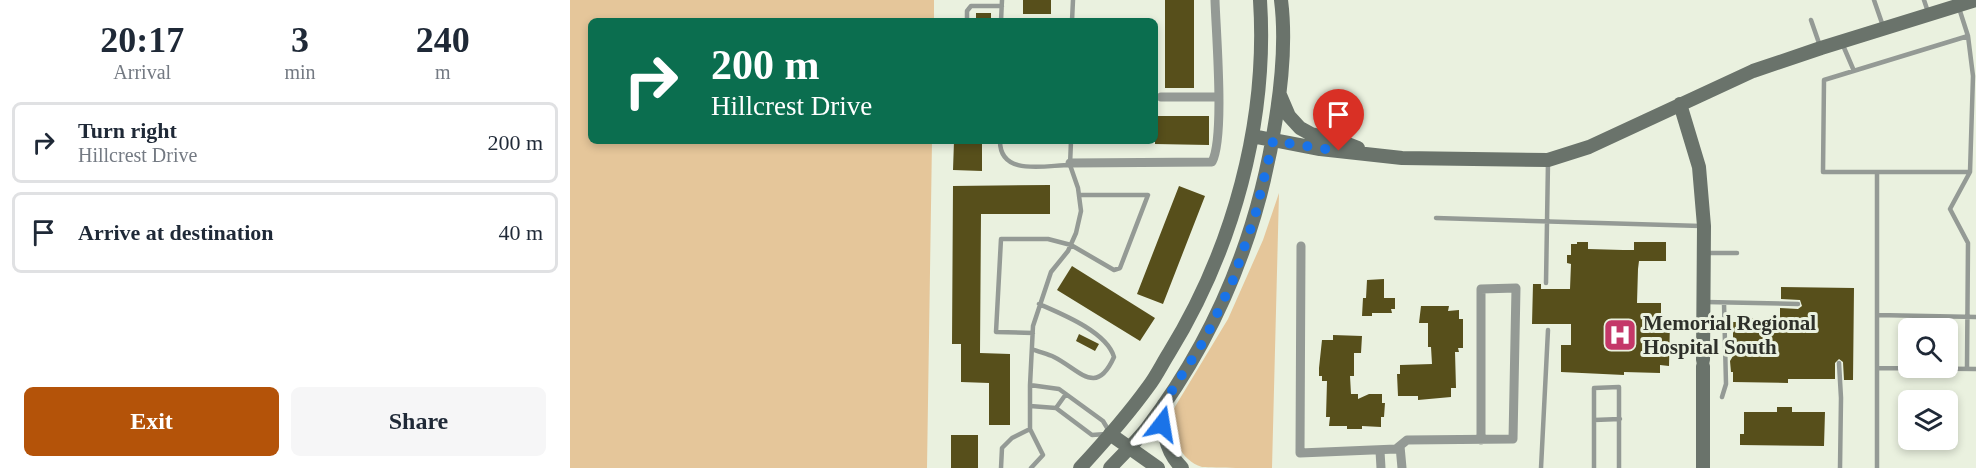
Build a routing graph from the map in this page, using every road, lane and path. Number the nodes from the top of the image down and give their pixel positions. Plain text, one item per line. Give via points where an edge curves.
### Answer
1 (1002, 0) edge
2 (1073, 0) edge
3 (1215, 0) edge
4 (1260, 0) edge
5 (1281, 0) edge
6 (1874, 0) edge
7 (1924, 0) edge
8 (1976, 0) edge
9 (1002, 6) junction
10 (1958, 6) junction
11 (1929, 14) junction
12 (967, 18) edge
13 (1001, 18) edge
14 (1072, 18) edge
15 (1812, 20) dead end
16 (1884, 28) junction
17 (1968, 36) junction
18 (1842, 41) junction
19 (1821, 48) junction
20 (1854, 71) junction
21 (1974, 93) edge
22 (1280, 94) junction
23 (1218, 97) junction
24 (1161, 98) dead end
25 (1680, 104) junction
26 (1252, 136) junction
27 (1273, 141) junction
28 (1000, 144) edge
29 (1071, 144) edge
30 (1976, 151) edge
31 (1377, 155) junction
32 (1970, 155) junction
33 (1548, 160) junction
34 (1070, 164) junction
35 (1877, 172) junction
36 (1970, 172) junction
37 (1079, 195) junction
38 (1436, 218) dead end
39 (1546, 222) junction
40 (1704, 226) junction
41 (1071, 244) junction
42 (1300, 246) dead end
43 (1704, 253) junction
44 (1737, 253) dead end
45 (1546, 283) dead end
46 (1704, 302) junction
47 (1724, 303) junction
48 (1039, 304) junction
49 (1798, 304) dead end
50 (1877, 315) junction
51 (1968, 316) junction
52 (1976, 317) edge
53 (1548, 330) dead end
54 (1033, 333) junction
55 (1032, 349) junction
56 (1839, 363) dead end
57 (1877, 368) junction
58 (1967, 369) junction
59 (1976, 369) edge
60 (1030, 385) junction
61 (1066, 394) junction
62 (1722, 397) dead end
63 (1164, 403) junction
64 (1030, 406) junction
65 (1056, 408) junction
66 (1620, 419) junction
67 (1594, 420) junction
68 (1030, 429) junction
69 (1110, 434) junction
70 (1481, 440) junction
71 (1400, 446) junction
72 (1128, 448) junction
73 (1380, 451) junction
74 (1001, 468) edge
75 (1031, 468) edge
76 (1080, 468) edge
77 (1110, 468) edge
78 (1158, 468) edge
79 (1182, 468) edge
80 (1381, 468) edge
81 (1402, 468) edge
82 (1541, 468) edge
83 (1594, 468) edge
84 (1619, 468) edge
85 (1703, 468) edge
86 (1840, 468) edge
87 (1877, 468) edge

1 - 9 lane
2 - 14 lane
3 - 23 street
4 - 26 street via 1259,75
5 - 22 street
6 - 16 lane
7 - 11 lane
8 - 10 street
9 - 12 lane via 971,6
9 - 13 lane
10 - 11 street
10 - 17 lane
11 - 16 street
15 - 19 lane
16 - 18 street
17 - 20 lane
17 - 21 lane
18 - 19 street
18 - 20 lane
19 - 25 street via 1753,71
20 - 35 lane via 1824,80 1823,172
21 - 32 lane
22 - 27 street
22 - 31 street via 1299,128
23 - 24 street
23 - 34 street via 1217,152 1212,162
25 - 33 street via 1589,147
25 - 40 street via 1699,167
26 - 27 street
26 - 69 street via 1234,209 1212,270 1185,327 1149,386
27 - 31 street
27 - 63 street via 1255,216 1233,280 1205,339
28 - 34 lane via 1006,161 1015,166
29 - 34 lane
30 - 32 lane
31 - 33 street
32 - 36 lane
33 - 39 lane
34 - 37 lane
35 - 36 lane
35 - 50 lane
36 - 51 lane via 1950,209 1968,243
37 - 41 lane via 1081,211
37 - 41 lane via 1148,195 1120,268 1114,270
38 - 39 lane
39 - 40 lane
39 - 45 lane
40 - 43 street
41 - 48 lane via 1051,272
41 - 54 lane via 1048,239 1001,239 996,332
42 - 73 street via 1300,453
43 - 44 lane
43 - 46 street
46 - 47 lane
46 - 85 street
47 - 49 lane
47 - 62 lane via 1726,384
48 - 54 lane
48 - 55 lane via 1068,316 1104,340 1114,357 1108,370 1092,379 1055,357
50 - 51 lane
50 - 57 lane
51 - 52 lane
51 - 58 lane
53 - 82 lane
54 - 55 lane
55 - 60 lane
56 - 86 lane
57 - 58 lane
57 - 87 lane
58 - 59 lane
60 - 61 lane via 1059,389
60 - 64 lane
61 - 65 lane
61 - 69 lane via 1103,421
63 - 72 street
63 - 79 street via 1164,435
64 - 65 lane
64 - 68 lane
65 - 69 lane via 1092,435
66 - 67 lane
66 - 67 lane via 1620,387 1594,388
66 - 84 lane
67 - 83 lane
68 - 74 lane via 1002,448
68 - 75 lane via 1043,455
69 - 72 street
69 - 76 street
70 - 70 street via 1481,289 1516,288 1513,438
70 - 71 street via 1407,440
71 - 73 street
71 - 81 street
72 - 77 street
72 - 78 street
73 - 80 street

